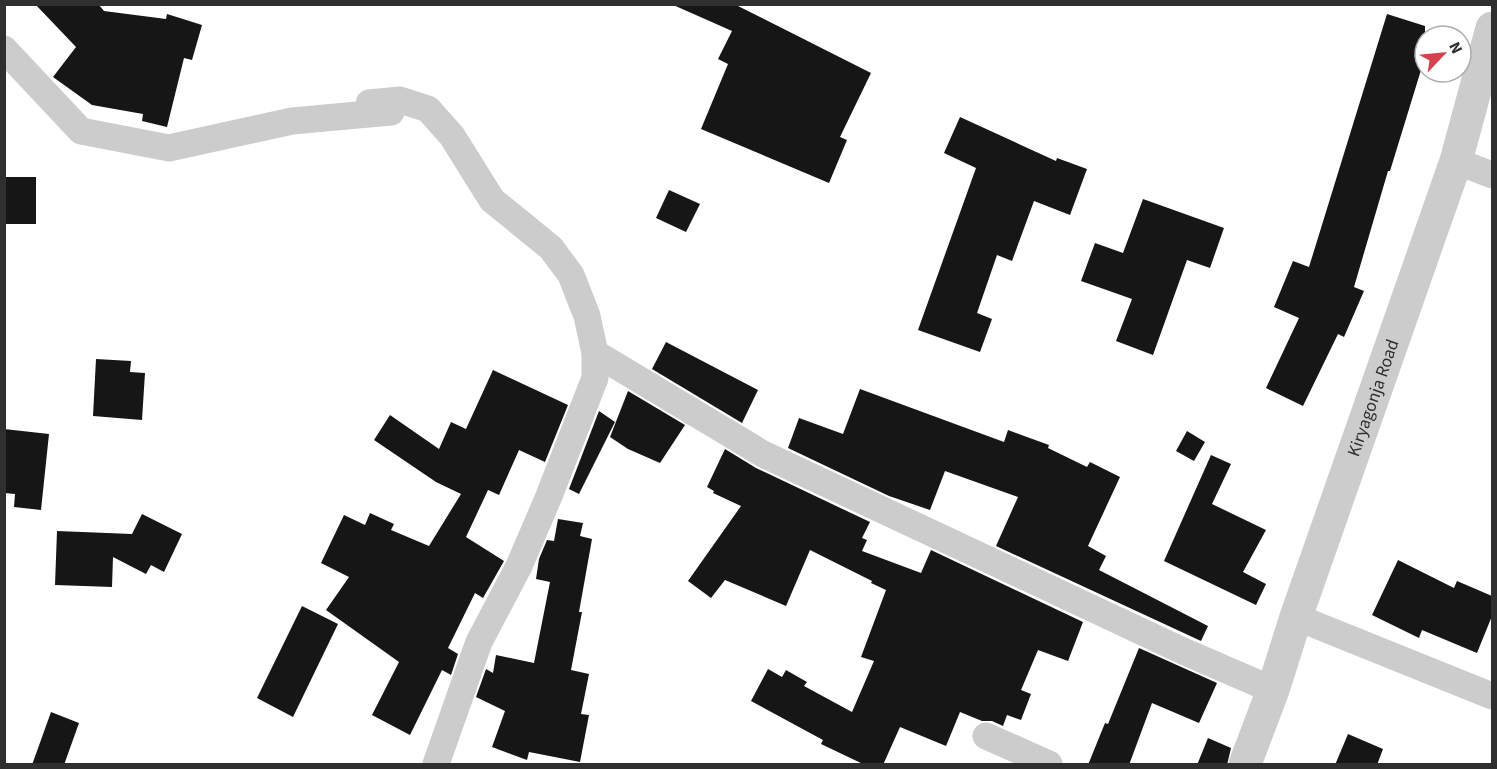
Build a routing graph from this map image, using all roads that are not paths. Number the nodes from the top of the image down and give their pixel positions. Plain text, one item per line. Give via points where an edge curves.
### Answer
1 (1492, 28) edge
2 (4, 49) edge
3 (369, 103) dead end
4 (428, 109) junction
5 (1456, 161) junction
6 (1492, 175) edge
7 (595, 354) junction
8 (1296, 617) junction
9 (1273, 690) junction
10 (1492, 696) edge
11 (986, 736) dead end
12 (436, 765) edge
13 (1049, 765) edge
14 (1245, 765) edge

1 - 5 street, Kiryagonja Road
2 - 4 street via 81,131 169,148 292,121
3 - 4 street via 400,100
4 - 7 street via 452,136 492,200 551,248 571,275 587,316
5 - 6 street
5 - 8 street, Kiryagonja Road
7 - 9 street via 763,454
7 - 12 street via 595,378 519,566 479,642
8 - 9 street, Kiryagonja Road
8 - 10 street
9 - 14 street, Kiryagonja Road
11 - 13 street

